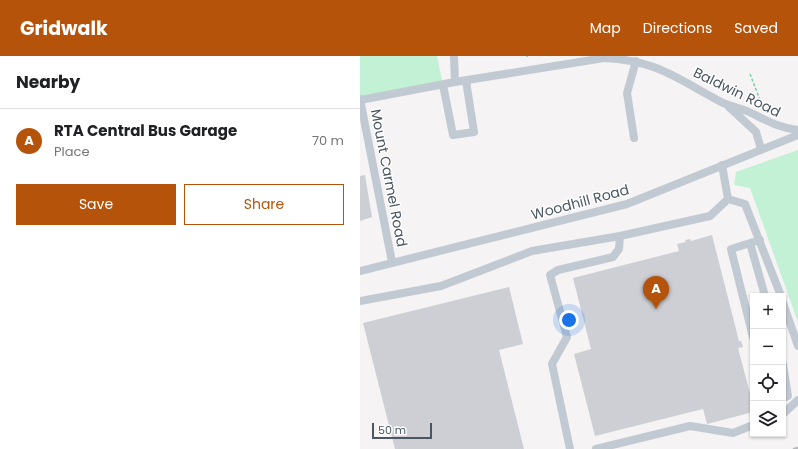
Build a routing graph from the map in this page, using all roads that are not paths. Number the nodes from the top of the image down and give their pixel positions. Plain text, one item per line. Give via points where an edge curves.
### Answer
1 (454, 56) edge
2 (636, 61) junction
3 (466, 80) junction
4 (455, 82) junction
5 (443, 85) junction
6 (360, 100) edge
7 (725, 104) junction
8 (798, 130) edge
9 (798, 135) edge
10 (634, 138) dead end
11 (761, 149) junction
12 (722, 166) junction
13 (728, 199) junction
14 (620, 236) junction
15 (760, 240) junction
16 (750, 243) junction
17 (392, 262) junction
18 (360, 271) edge
19 (765, 293) edge
20 (780, 293) edge
21 (360, 301) edge
22 (750, 311) edge
23 (786, 312) edge
24 (798, 346) edge
25 (786, 384) edge
26 (786, 397) edge
27 (798, 400) edge
28 (786, 411) edge
29 (750, 426) edge
30 (570, 449) edge
31 (596, 449) edge

1 - 4 street
2 - 3 street, Baldwin Road via 604,58
2 - 7 street, Baldwin Road via 671,74
2 - 10 street via 627,93
3 - 4 street, Baldwin Road
3 - 5 street via 474,132 453,135
4 - 5 street, Baldwin Road
5 - 6 street, Baldwin Road
6 - 17 street, Mount Carmel Road
7 - 8 street, Baldwin Road via 785,129
7 - 11 street via 756,132
9 - 11 street, Woodhill Road
11 - 12 street, Woodhill Road
12 - 13 street
12 - 17 street, Woodhill Road via 615,208
13 - 14 street via 710,216
13 - 15 street via 745,204
14 - 21 street via 532,251 441,286
14 - 30 street via 619,249 613,257 558,270 550,275 567,337 552,364
15 - 16 street
15 - 20 street
16 - 19 street
16 - 22 street via 730,249
17 - 18 street, Woodhill Road
23 - 24 street
25 - 26 street
27 - 28 street
29 - 31 street via 733,433 690,426

